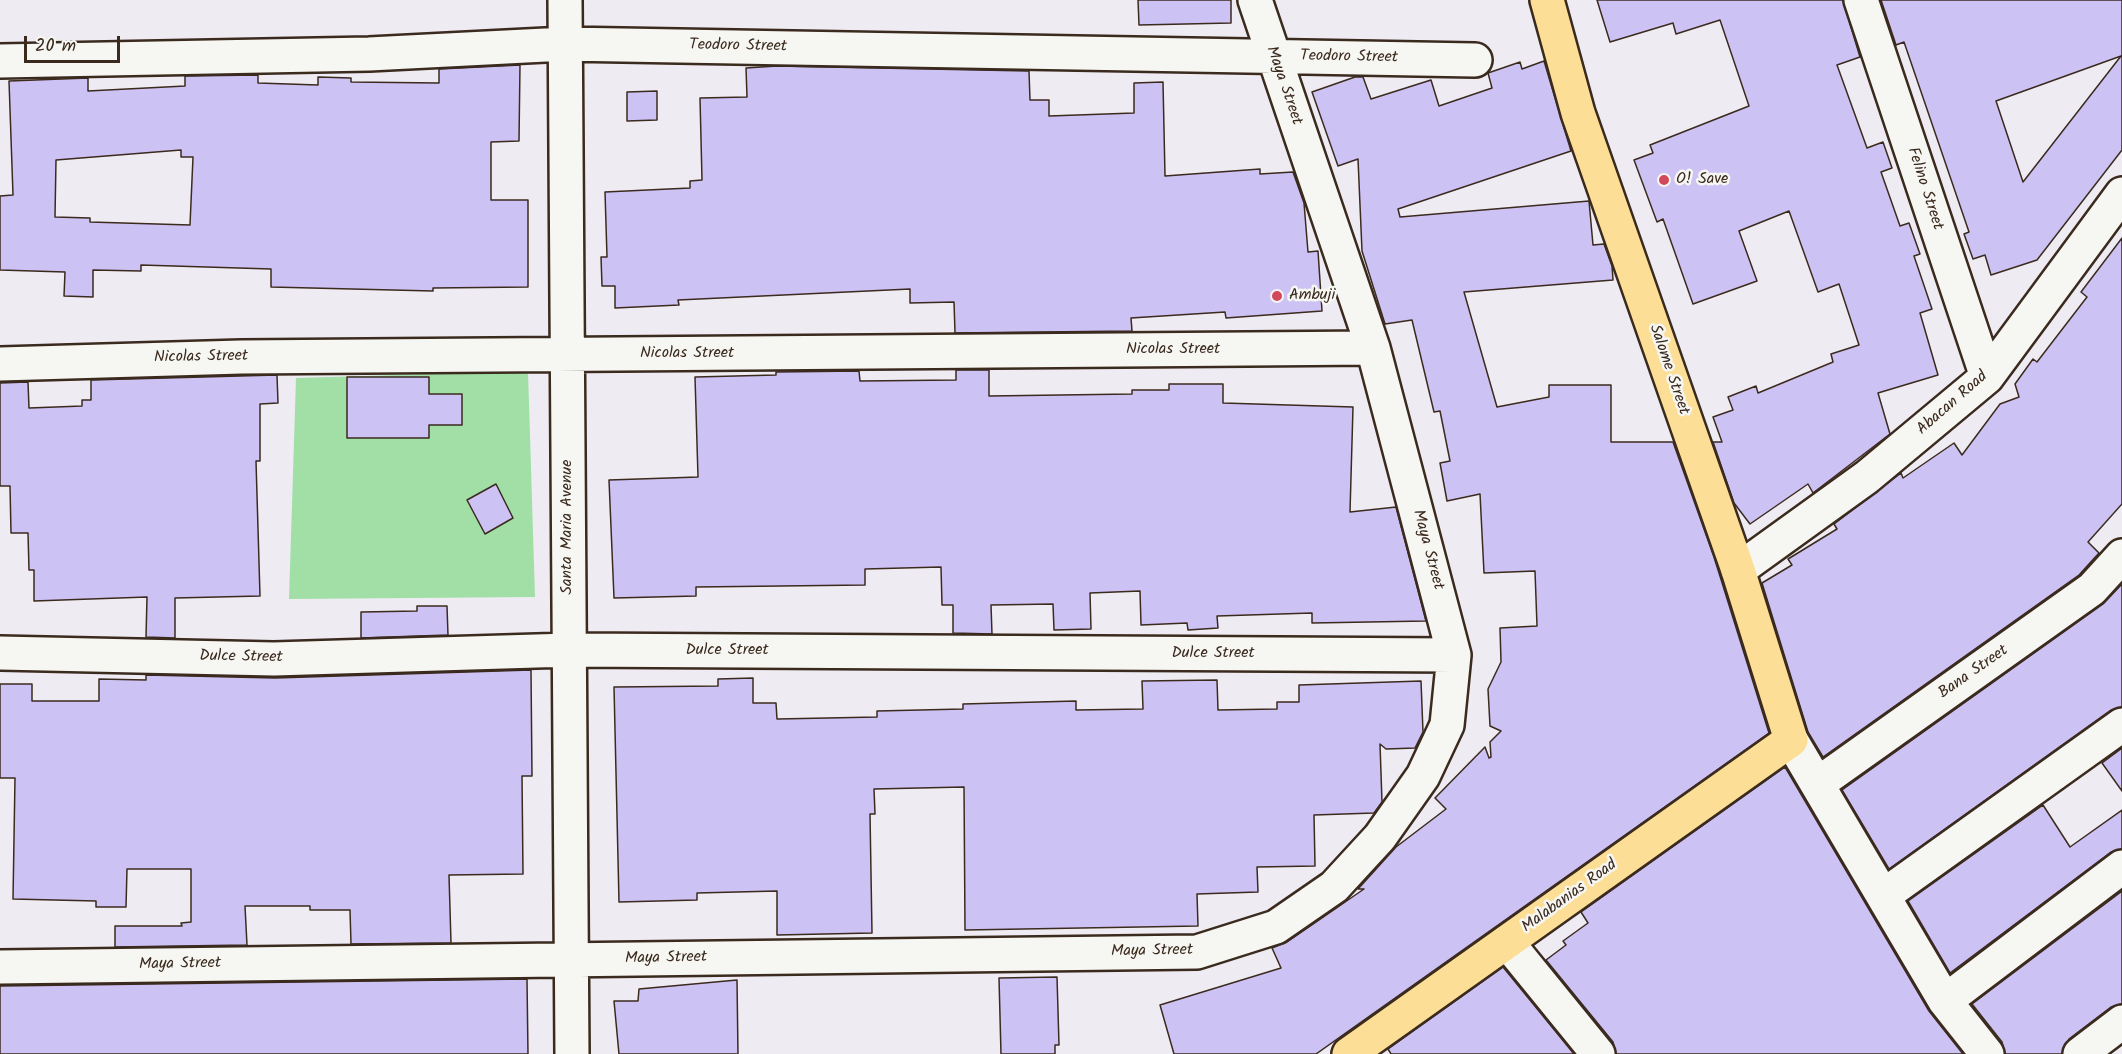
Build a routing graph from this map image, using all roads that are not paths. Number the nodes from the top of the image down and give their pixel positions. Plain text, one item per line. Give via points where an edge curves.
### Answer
1 (565, 0) edge
2 (1255, 0) edge
3 (1547, 0) edge
4 (1861, 0) edge
5 (566, 44) junction
6 (1273, 57) junction
7 (1475, 60) dead end
8 (0, 61) edge
9 (2122, 194) edge
10 (1373, 348) junction
11 (567, 355) junction
12 (0, 364) edge
13 (1987, 377) junction
14 (2122, 556) edge
15 (1738, 570) junction
16 (569, 650) junction
17 (0, 653) edge
18 (1454, 655) junction
19 (2122, 725) edge
20 (1791, 740) junction
21 (1819, 783) junction
22 (2122, 867) edge
23 (1883, 896) junction
24 (1507, 942) junction
25 (571, 960) junction
26 (0, 967) edge
27 (1945, 1001) junction
28 (2122, 1022) edge
29 (1361, 1050) edge
30 (572, 1054) edge
31 (1598, 1054) edge
32 (1987, 1054) edge
33 (2080, 1054) edge

1 - 5 street, Santa Maria Avenue
2 - 6 street, Maya Street
3 - 15 main road, Salome Street via 1578,113
4 - 13 street, Felino Street
5 - 6 street, Teodoro Street
5 - 8 street, Teodoro Street via 369,54
5 - 11 street, Santa Maria Avenue
6 - 7 street, Teodoro Street
6 - 10 street, Maya Street
9 - 13 street, Abacan Road
10 - 11 street, Nicolas Street
10 - 18 street, Maya Street
11 - 12 street, Nicolas Street via 241,357
11 - 16 street, Santa Maria Avenue
13 - 15 street, Abacan Road via 1867,477
14 - 21 street, Bana Street via 2092,589
15 - 20 main road, Salome Street
16 - 17 street, Dulce Street via 274,659
16 - 18 street, Dulce Street
16 - 25 street, Santa Maria Avenue
18 - 25 street, Maya Street via 1447,725 1423,776 1380,837 1334,887 1276,927 1197,952
19 - 23 street
20 - 21 street
20 - 24 main road, Malabanias Road
21 - 23 street
22 - 27 street
23 - 27 street
24 - 29 main road, Malabanias Road
24 - 31 street
25 - 26 street, Maya Street
25 - 30 street, Santa Maria Avenue
27 - 32 street
28 - 33 street

